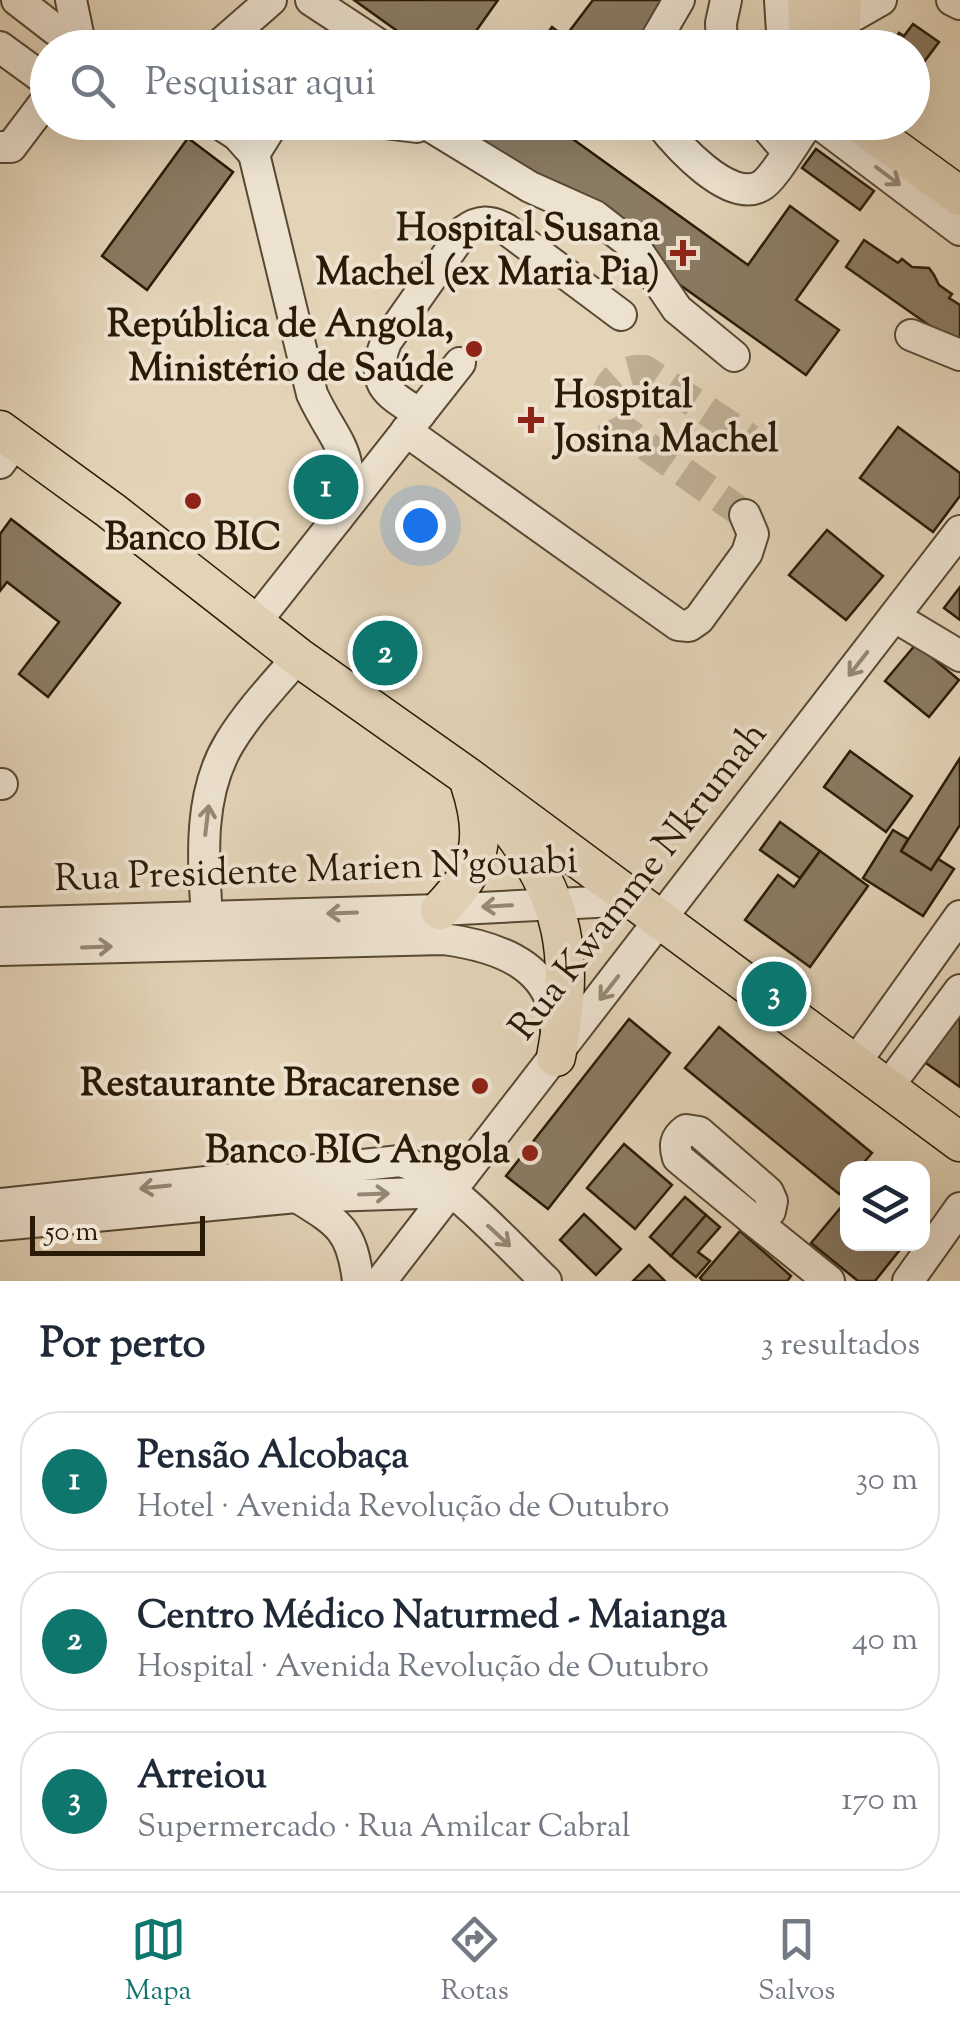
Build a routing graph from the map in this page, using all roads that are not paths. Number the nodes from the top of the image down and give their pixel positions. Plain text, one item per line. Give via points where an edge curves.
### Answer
1 (17, 0) edge
2 (72, 0) edge
3 (271, 0) edge
4 (311, 0) edge
5 (680, 0) edge
6 (726, 0) edge
7 (780, 0) edge
8 (807, 0) edge
9 (881, 0) edge
10 (952, 0) edge
11 (960, 4) edge
12 (840, 24) edge
13 (56, 30) edge
14 (77, 30) edge
15 (235, 30) edge
16 (357, 30) edge
17 (662, 30) edge
18 (721, 30) edge
19 (782, 30) edge
20 (808, 30) edge
21 (1, 50) edge
22 (30, 70) edge
23 (30, 122) edge
24 (241, 140) edge
25 (263, 140) edge
26 (454, 140) edge
27 (675, 140) edge
28 (778, 140) edge
29 (795, 140) edge
30 (841, 140) edge
31 (899, 140) edge
32 (904, 140) edge
33 (0, 147) edge
34 (787, 151) junction
35 (254, 154) junction
36 (960, 169) edge
37 (960, 196) edge
38 (960, 230) edge
39 (621, 316) dead end
40 (911, 336) dead end
41 (960, 355) edge
42 (734, 356) dead end
43 (460, 363) dead end
44 (412, 423) junction
45 (5, 445) edge
46 (745, 514) dead end
47 (337, 519) junction
48 (960, 531) edge
49 (895, 617) junction
50 (255, 624) junction
51 (960, 656) edge
52 (298, 657) junction
53 (468, 776) junction
54 (554, 903) junction
55 (440, 910) junction
56 (649, 910) junction
57 (960, 916) edge
58 (207, 917) junction
59 (0, 923) edge
60 (0, 950) edge
61 (960, 990) edge
62 (556, 1057) junction
63 (854, 1063) junction
64 (887, 1088) junction
65 (960, 1142) edge
66 (452, 1192) junction
67 (297, 1196) junction
68 (0, 1204) edge
69 (960, 1208) edge
70 (752, 1219) dead end
71 (0, 1225) edge
72 (358, 1281) edge
73 (381, 1281) edge
74 (546, 1281) edge
75 (829, 1281) edge
76 (908, 1281) edge

1 - 13 street
2 - 14 street
3 - 15 street
4 - 16 street
5 - 17 street
6 - 18 street
7 - 19 street
8 - 20 main road
9 - 12 street
10 - 11 street
21 - 22 street
23 - 33 street via 12,147
24 - 35 street
25 - 35 street
26 - 42 street via 530,187 596,216 635,247 678,309
27 - 34 street via 714,176 750,190 767,182
28 - 34 street
29 - 34 street
30 -> 38 street
31 - 37 main road
32 - 36 main road
35 - 47 street via 312,394 344,446 348,478
39 - 44 street via 506,229 475,224 370,355 362,379 376,400
40 - 41 street
43 - 44 street
44 - 46 street via 678,626 698,620 747,554 753,534
44 - 47 street
45 - 50 main road via 110,510
47 - 50 street
48 - 49 street, Rua Kwamme Nkrumah
49 - 51 street
49 -> 56 street, Rua Kwamme Nkrumah
50 - 52 main road
52 - 53 main road
58 -> 52 street via 203,852 215,772 228,744
53 - 54 main road via 540,868
53 - 55 main road via 480,849 471,872
53 - 56 main road
54 -> 55 street, Rua Presidente Marien N'gouabi
54 - 56 street, Rua Presidente Marien N'gouabi
54 - 62 main road via 566,978
55 -> 58 street, Rua Presidente Marien N'gouabi
56 -> 62 street, Rua Kwamme Nkrumah
56 - 63 main road
57 - 63 street
58 - 59 street, Rua Presidente Marien N'gouabi
60 -> 62 street, Rua Presidente Marien N'gouabi via 443,939 480,944 521,961 550,994
61 - 64 street
62 - 66 street, Rua Kwamme Nkrumah
63 - 64 main road
64 - 65 main road
67 -> 66 street
66 -> 68 street via 400,1160
66 - 73 street, Rua Kwamme Nkrumah
66 -> 74 street
67 - 71 street
67 - 72 street via 329,1216 353,1245
69 - 76 street
70 - 75 street

